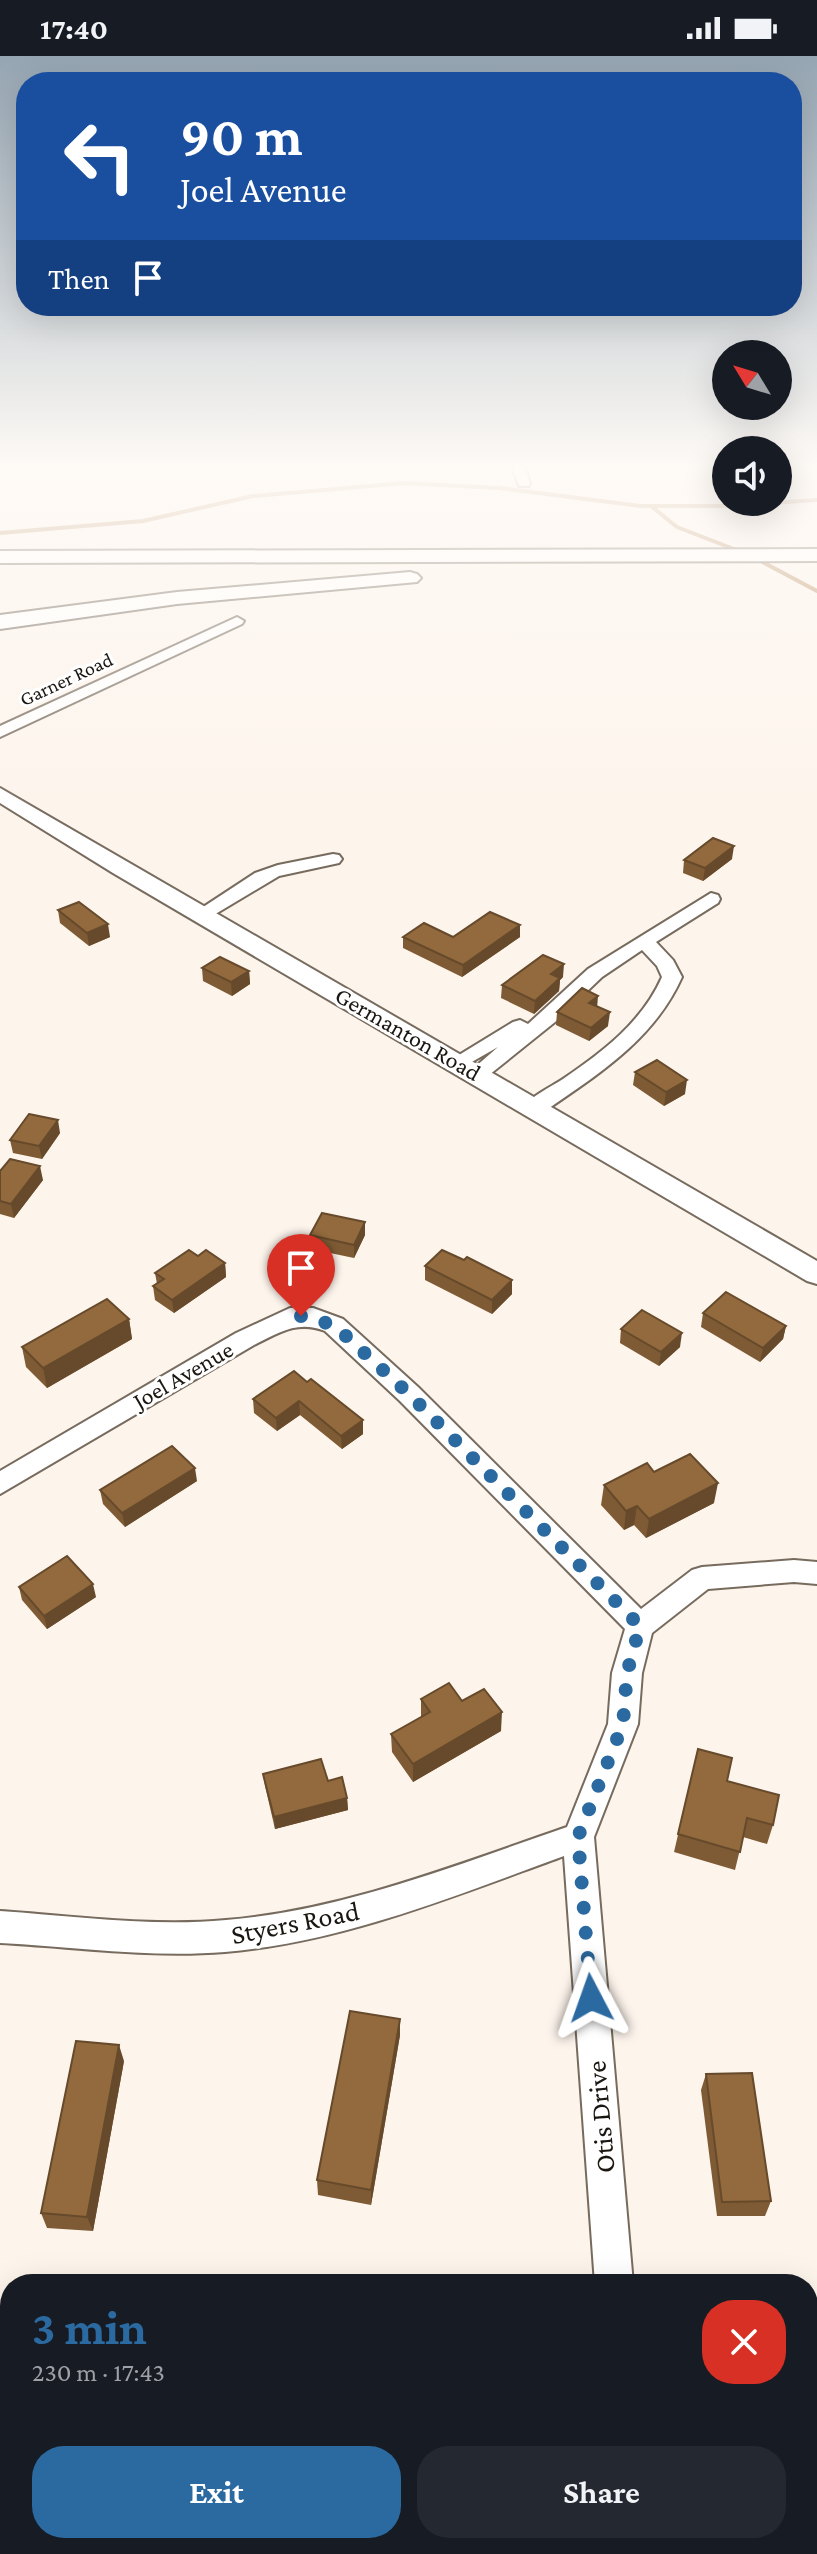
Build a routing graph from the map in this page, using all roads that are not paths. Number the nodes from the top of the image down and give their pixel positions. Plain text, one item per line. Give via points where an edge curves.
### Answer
1 (347, 583) edge
2 (237, 621) dead end
3 (0, 622) edge
4 (0, 732) edge
5 (0, 794) edge
6 (333, 859) dead end
7 (711, 899) dead end
8 (200, 915) junction
9 (644, 941) junction
10 (467, 1068) junction
11 (534, 1108) junction
12 (817, 1274) edge
13 (0, 1484) edge
14 (817, 1573) edge
15 (640, 1626) junction
16 (578, 1837) junction
17 (0, 1927) edge
18 (613, 2274) edge

1 - 3 highway via 192,596
2 - 4 street, Garner Road
5 - 8 main road, Germanton Road
6 - 8 street via 262,877
7 - 9 street
8 - 10 main road, Germanton Road
9 - 10 street
9 - 11 street via 672,977 667,992 638,1029
10 - 11 main road, Germanton Road
11 - 12 main road, Germanton Road
13 - 15 street, Joel Avenue via 245,1339 290,1317 313,1317 334,1325 409,1394
14 - 15 street via 702,1578
15 - 16 street, Otis Drive via 627,1673 623,1724
16 - 17 street, Styers Road via 370,1908 284,1928 166,1937
16 - 18 street, Otis Drive

